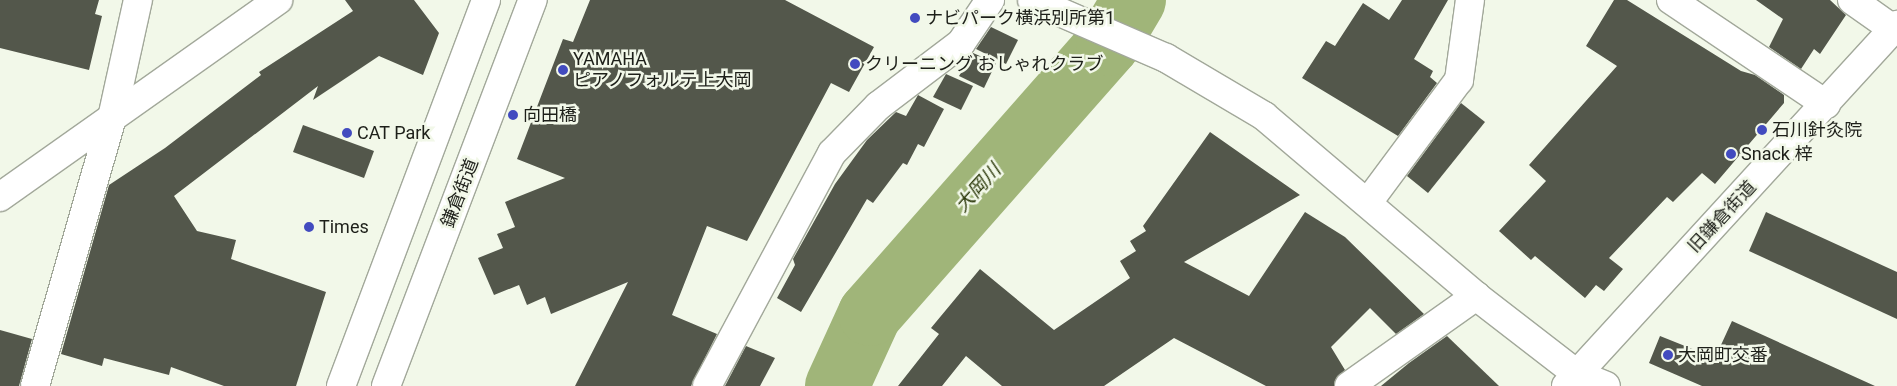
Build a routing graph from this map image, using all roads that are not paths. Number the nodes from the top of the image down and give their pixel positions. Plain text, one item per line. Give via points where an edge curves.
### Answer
1 (138, 0) edge
2 (278, 0) edge
3 (486, 0) edge
4 (533, 0) edge
5 (990, 0) edge
6 (1032, 0) edge
7 (1470, 0) edge
8 (1671, 0) edge
9 (1852, 0) edge
10 (1895, 27) edge
11 (1826, 104) junction
12 (112, 118) junction
13 (0, 197) edge
14 (1369, 201) junction
15 (1476, 296) junction
16 (1572, 380) edge
17 (35, 386) edge
18 (340, 386) edge
19 (386, 386) edge
20 (706, 386) edge
21 (1349, 386) edge
22 (1606, 386) edge

1 - 12 street
2 - 12 street
3 - 18 street
4 - 19 street, 鎌倉街道
5 - 20 street via 961,43 878,106 832,153
6 - 14 street via 1166,58 1264,116
7 - 14 street via 1459,80
8 - 11 street
9 - 10 street
10 - 11 street, 旧鎌倉街道
11 - 16 street, 旧鎌倉街道
12 - 13 street
12 - 17 street
14 - 15 street
15 - 16 street
15 - 21 street
16 - 22 street

